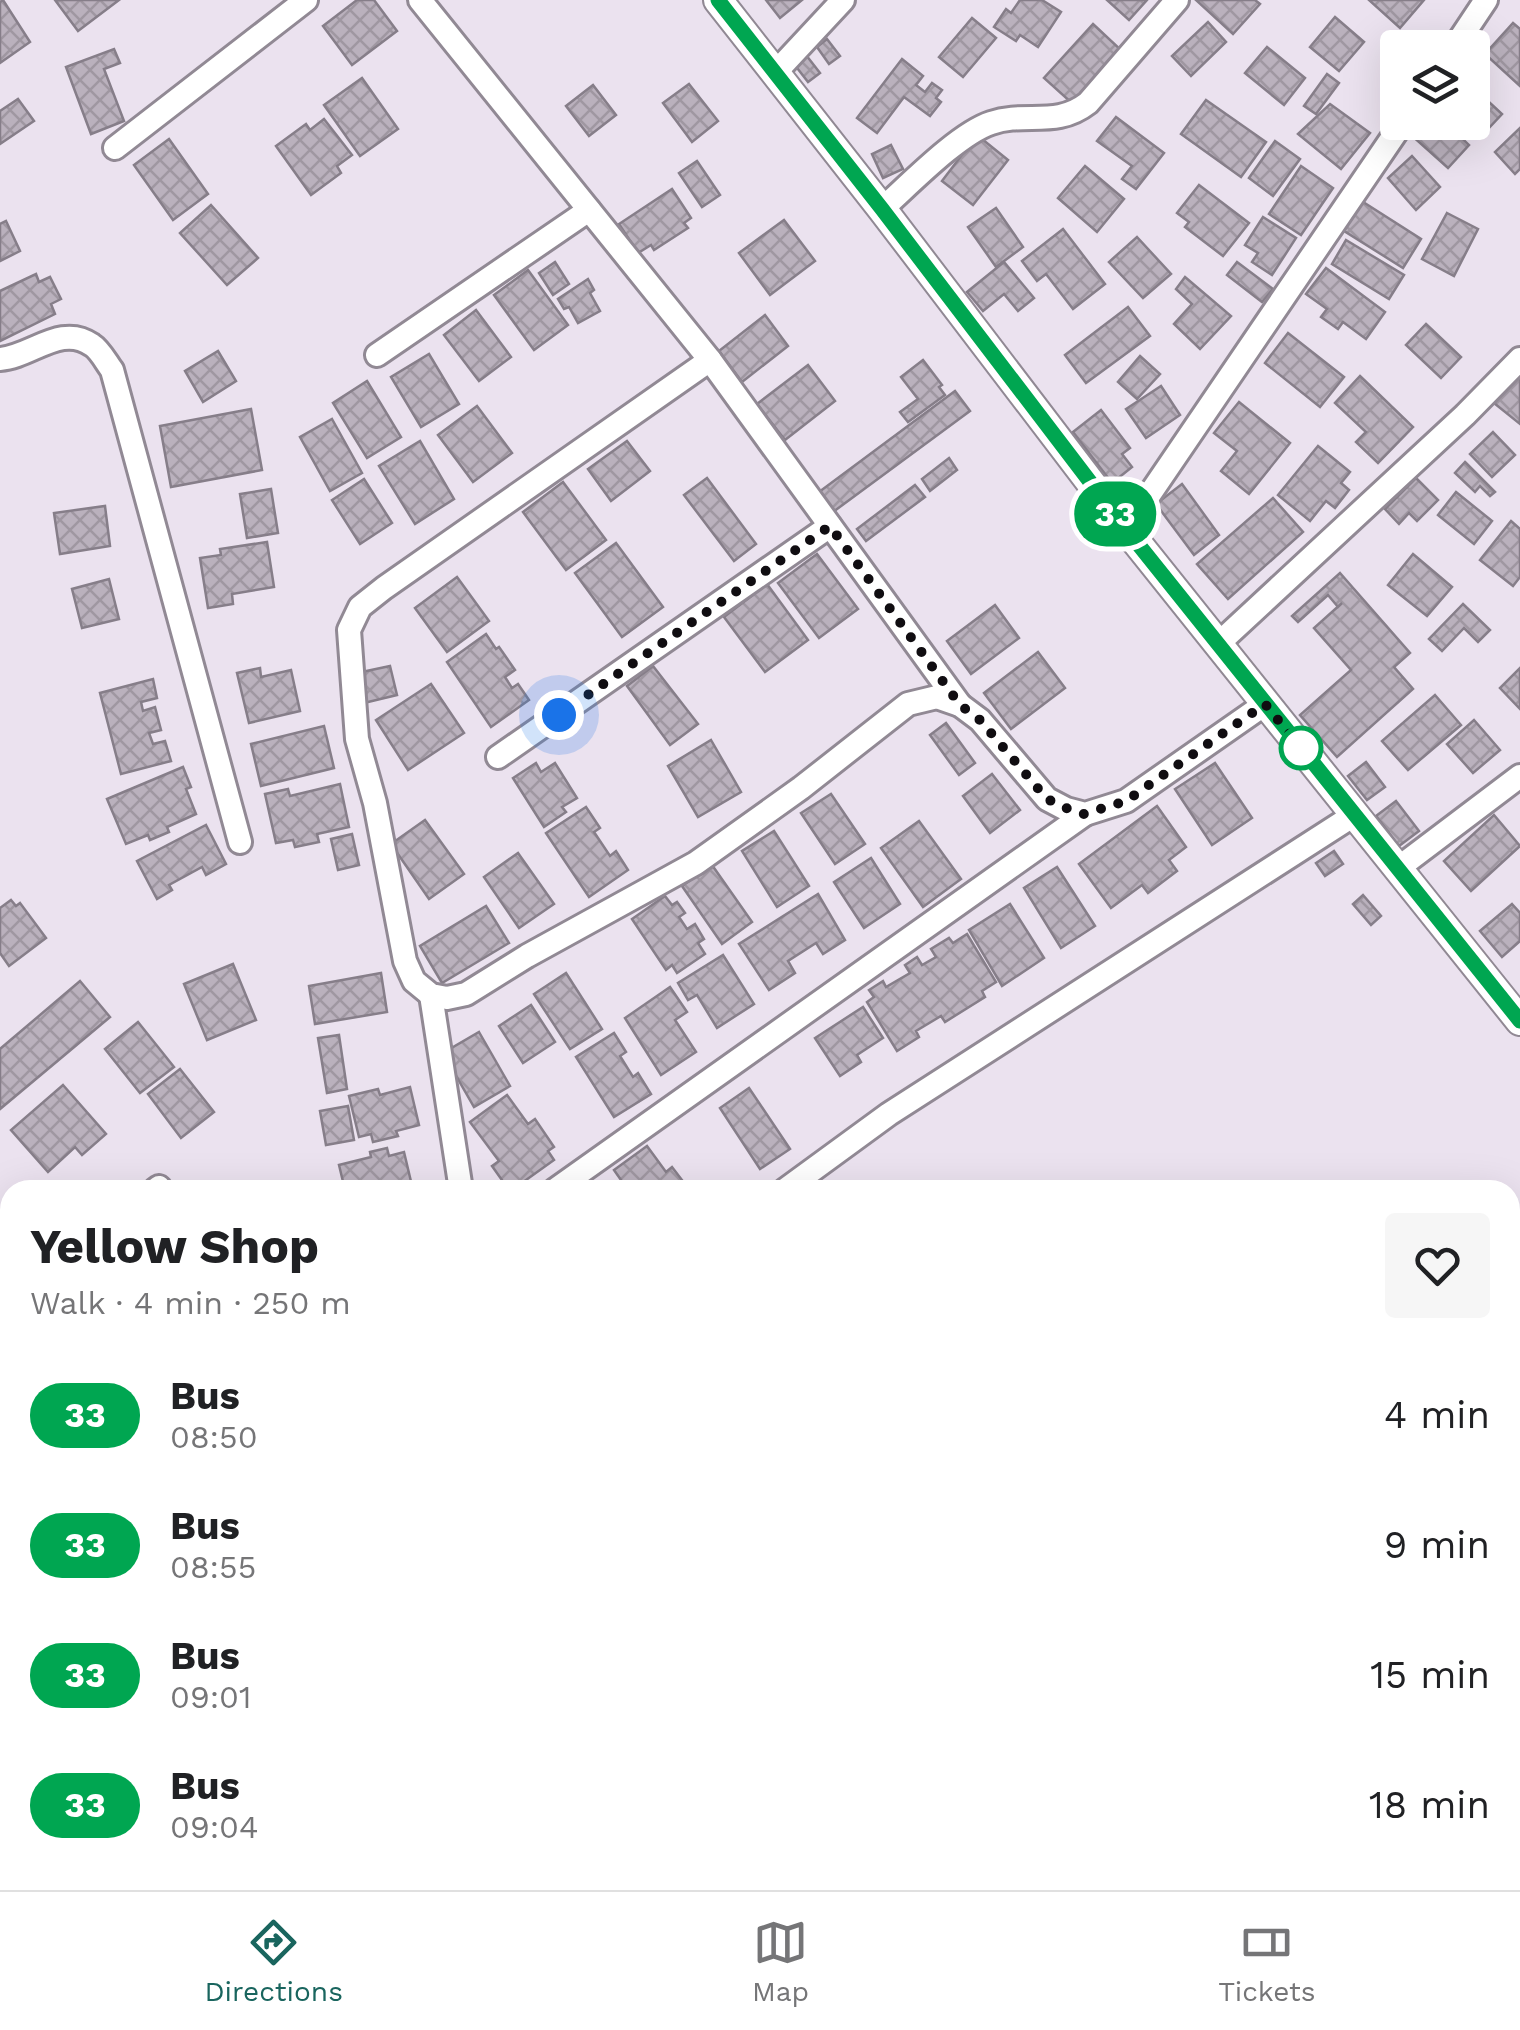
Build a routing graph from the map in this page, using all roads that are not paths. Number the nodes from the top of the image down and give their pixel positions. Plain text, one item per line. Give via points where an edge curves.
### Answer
1 (306, 0) edge
2 (420, 0) edge
3 (718, 0) edge
4 (843, 0) edge
5 (1177, 0) edge
6 (1486, 0) edge
7 (1466, 30) edge
8 (775, 73) junction
9 (1391, 140) edge
10 (115, 148) dead end
11 (882, 209) junction
12 (589, 210) junction
13 (377, 354) dead end
14 (0, 359) edge
15 (1520, 359) edge
16 (710, 360) junction
17 (830, 526) junction
18 (1126, 529) junction
19 (1218, 644) junction
20 (1265, 704) junction
21 (960, 705) junction
22 (498, 757) dead end
23 (1520, 776) edge
24 (1084, 814) junction
25 (1354, 815) junction
26 (240, 842) dead end
27 (1397, 870) junction
28 (431, 994) junction
29 (1520, 1021) edge
30 (459, 1180) edge
31 (569, 1180) edge
32 (798, 1180) edge

1 - 10 street
2 - 12 street
3 - 8 street
4 - 8 street
5 - 11 street via 1075,113 996,121 971,131
6 - 7 street
8 - 11 street
9 - 18 street
11 - 18 street
12 - 13 street
12 - 16 street
14 - 26 street via 76,337 94,346 112,370
15 - 19 street
16 - 17 street
16 - 28 street via 360,607 350,630 357,738 405,962
17 - 21 street
17 - 22 street
18 - 19 street
19 - 20 street
20 - 24 street via 1126,801
20 - 25 street
21 - 24 street via 1047,799
21 - 28 street via 937,697 908,704 696,863 466,994
23 - 27 street
24 - 31 street
25 - 27 street
25 - 32 street via 889,1114
27 - 29 street
28 - 30 street

